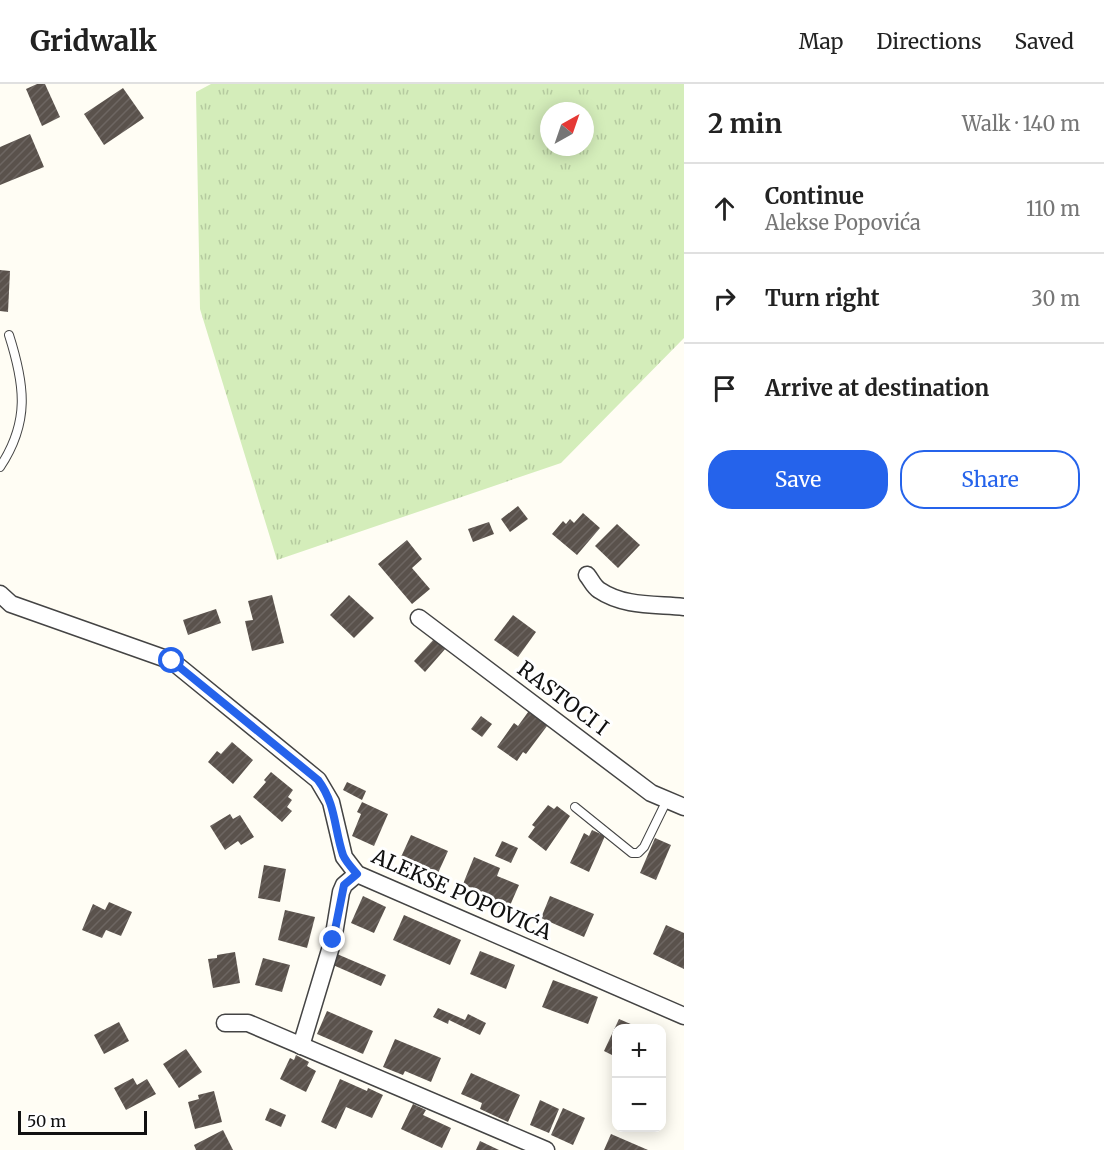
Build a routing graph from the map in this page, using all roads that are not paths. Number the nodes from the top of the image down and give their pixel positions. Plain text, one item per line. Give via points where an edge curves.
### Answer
1 (9, 335) dead end
2 (0, 467) edge
3 (587, 575) dead end
4 (0, 594) edge
5 (684, 608) edge
6 (419, 618) dead end
7 (667, 800) junction
8 (575, 807) dead end
9 (684, 807) edge
10 (357, 874) junction
11 (684, 1016) edge
12 (225, 1023) dead end
13 (301, 1046) junction
14 (546, 1150) edge

1 - 2 lane via 21,379 23,410 18,435
3 - 5 street via 597,590 622,601
4 - 10 street, ALEKSE POPOVIĆA via 11,604 172,661 318,780 331,802 344,857
6 - 7 street, RASTOCI I via 651,793
7 - 8 lane via 638,853 632,853
7 - 9 street, RASTOCI I
10 - 11 street, ALEKSE POPOVIĆA
10 - 13 street via 341,892 333,940
12 - 13 street via 248,1023
13 - 14 street

